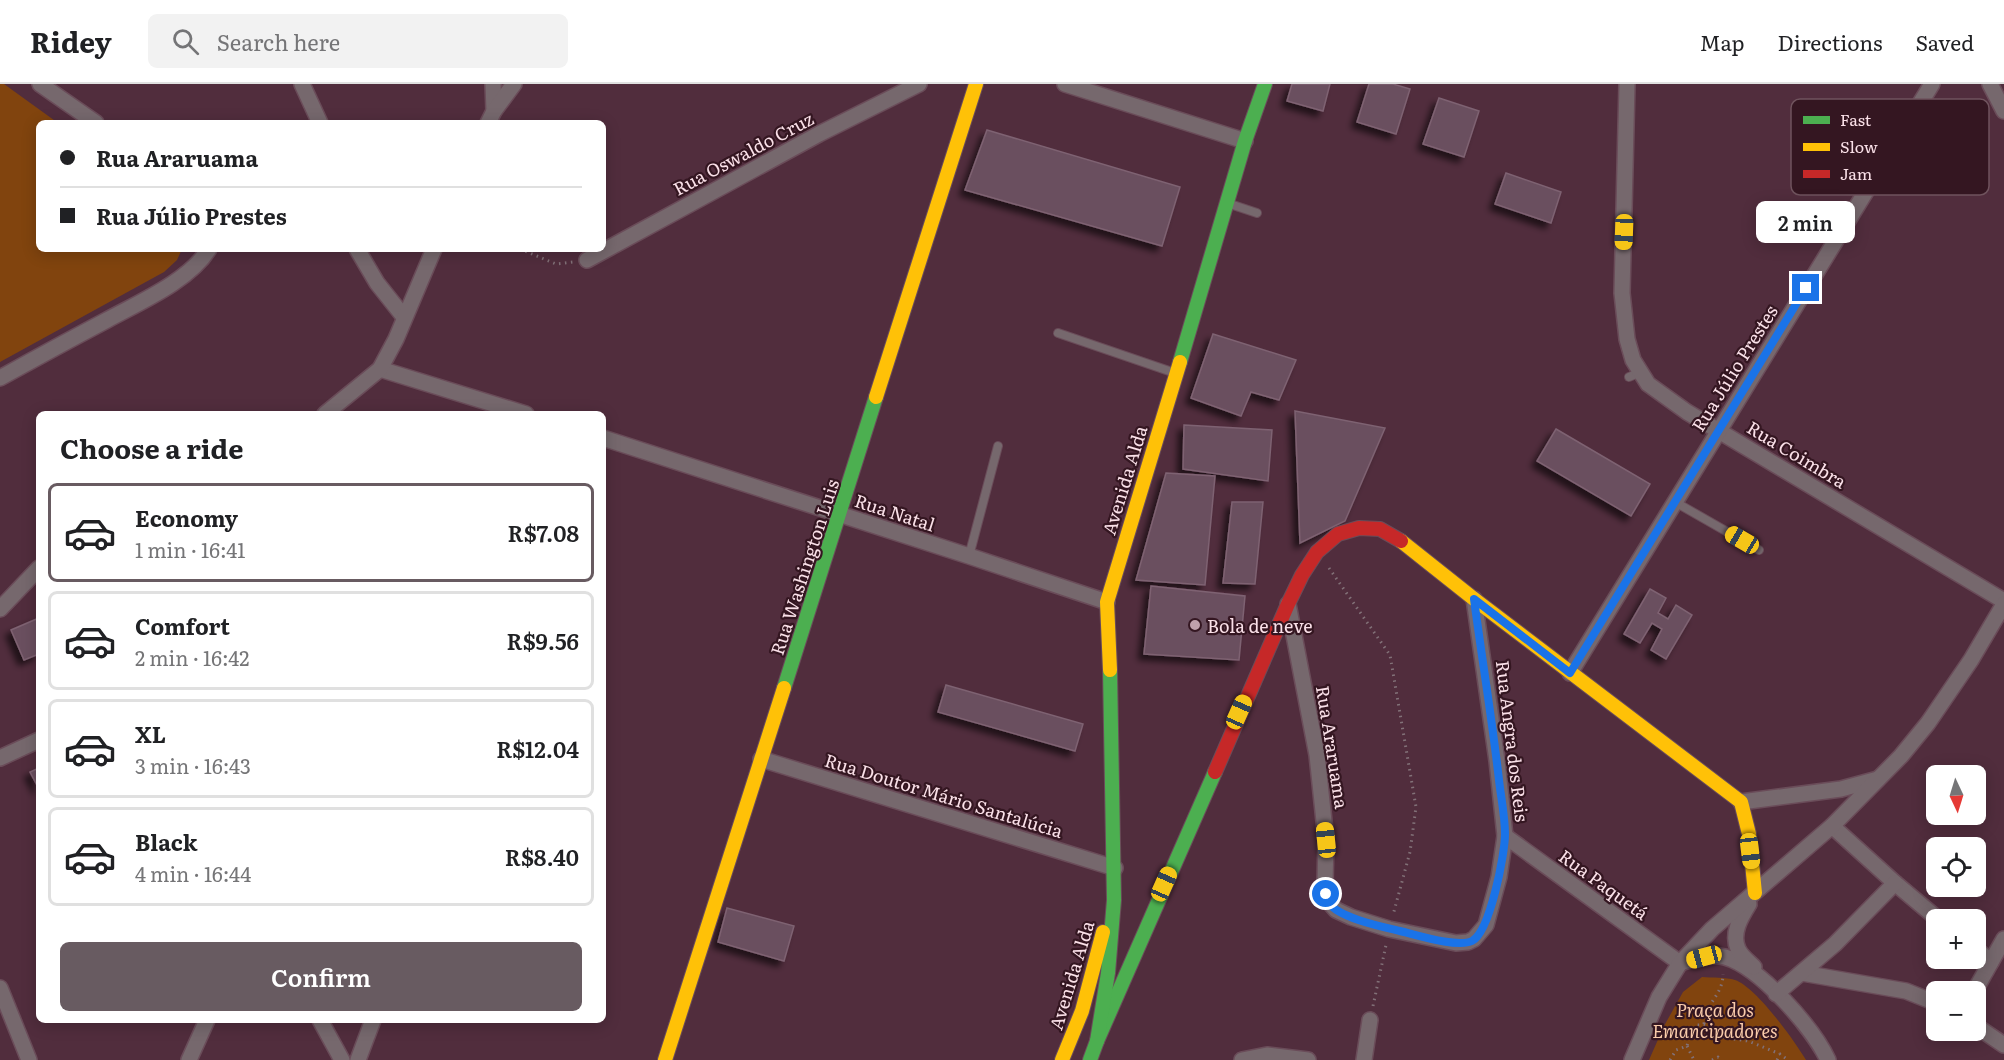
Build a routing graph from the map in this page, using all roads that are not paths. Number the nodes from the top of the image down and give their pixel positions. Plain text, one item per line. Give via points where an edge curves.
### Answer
1 (40, 84) edge
2 (302, 84) edge
3 (493, 84) edge
4 (514, 84) edge
5 (919, 84) edge
6 (976, 84) edge
7 (1065, 84) edge
8 (1265, 84) edge
9 (1628, 84) edge
10 (1932, 84) edge
11 (1990, 84) edge
12 (1923, 99) edge
13 (2004, 111) edge
14 (491, 117) edge
15 (92, 120) edge
16 (319, 120) edge
17 (1245, 141) junction
18 (1864, 195) edge
19 (1227, 203) junction
20 (1257, 213) dead end
21 (606, 250) edge
22 (207, 252) edge
23 (359, 252) edge
24 (433, 252) edge
25 (602, 252) edge
26 (587, 260) road end
27 (404, 317) junction
28 (1058, 333) dead end
29 (380, 369) junction
30 (1175, 373) junction
31 (0, 378) edge
32 (329, 411) edge
33 (516, 411) edge
34 (1719, 430) junction
35 (606, 439) edge
36 (998, 446) dead end
37 (1675, 502) junction
38 (840, 514) junction
39 (1759, 550) dead end
40 (969, 556) junction
41 (36, 571) edge
42 (1474, 599) junction
43 (1107, 602) junction
44 (2004, 603) edge
45 (1288, 604) junction
46 (0, 609) edge
47 (1570, 673) junction
48 (36, 741) edge
49 (0, 758) edge
50 (761, 759) junction
51 (1878, 779) junction
52 (1741, 802) junction
53 (1832, 826) junction
54 (1505, 836) junction
55 (1115, 868) junction
56 (1895, 883) junction
57 (1755, 893) junction
58 (1114, 900) junction
59 (1926, 909) edge
60 (1389, 929) joint
61 (2004, 939) edge
62 (1986, 958) edge
63 (1991, 962) junction
64 (1680, 963) junction
65 (1802, 973) junction
66 (1762, 980) junction
67 (1980, 981) edge
68 (0, 988) edge
69 (1776, 994) junction
70 (1926, 999) edge
71 (1082, 1011) junction
72 (1370, 1020) road end
73 (194, 1023) edge
74 (206, 1023) edge
75 (322, 1023) edge
76 (372, 1023) edge
77 (1986, 1032) edge
78 (200, 1038) junction
79 (1097, 1041) junction
80 (2003, 1043) edge
81 (29, 1060) edge
82 (189, 1060) edge
83 (342, 1060) edge
84 (358, 1060) edge
85 (665, 1060) edge
86 (1062, 1060) edge
87 (1084, 1060) edge
88 (1090, 1060) edge
89 (1244, 1060) edge
90 (1308, 1060) edge
91 (1364, 1060) edge
92 (1632, 1060) edge
93 (1828, 1060) edge

1 - 15 street
2 - 16 street
3 - 14 street
4 - 14 street
5 - 21 street, Rua Oswaldo Cruz
6 - 38 street, Rua Washington Luis
7 - 17 street
8 - 17 street, Avenida Alda
9 - 34 street, Rua Coimbra via 1619,231 1627,339 1635,374
10 - 12 street, Rua Júlio Prestes
11 - 13 street
17 - 19 street, Avenida Alda
18 - 34 street, Rua Júlio Prestes
19 - 20 lane
19 - 30 street, Avenida Alda
22 - 31 street via 188,273
23 - 27 street
24 - 27 street
25 - 26 street, Rua Oswaldo Cruz
27 - 29 street
28 - 30 lane
29 - 32 street
29 - 33 street
30 - 43 street, Avenida Alda
34 - 37 street, Rua Júlio Prestes
34 - 44 street, Rua Coimbra
35 - 38 street, Rua Natal
36 - 40 lane
37 - 39 lane
37 - 47 street, Rua Júlio Prestes
38 - 40 street, Rua Natal
38 - 50 street, Rua Washington Luis
40 - 43 street, Rua Natal
41 - 46 street
42 - 45 street via 1401,540 1380,529 1359,528 1338,534 1317,552
42 - 47 street
42 - 54 street, Rua Angra dos Reis
43 - 55 street, Avenida Alda
44 - 51 street via 1928,723
45 - 60 street, Rua Araruama via 1317,755 1326,840 1326,894 1336,910
45 - 79 street
47 - 52 street
48 - 49 street
50 - 55 street, Rua Doutor Mário Santalúcia
50 - 85 street, Rua Washington Luis
51 - 52 street via 1840,789
51 - 53 street
52 - 57 street via 1749,834
53 - 56 street
53 - 57 street
54 - 60 street, Rua Angra dos Reis via 1486,925 1474,939 1456,943
54 - 64 street, Rua Paquetá
55 - 58 street, Avenida Alda
56 - 59 street
56 - 65 street
57 - 64 street via 1712,929
57 - 66 street via 1737,925 1737,938 1738,949
58 - 71 street, Avenida Alda
58 - 79 street, Avenida Alda via 1112,943
61 - 63 street
62 - 63 street
63 - 67 street
64 - 66 street via 1724,957
64 - 92 street via 1659,997
65 - 69 street
65 - 70 street via 1906,991
66 - 69 street
68 - 81 street
69 - 93 street via 1813,1034
71 - 86 street, Avenida Alda
71 - 87 street
72 - 91 street
73 - 78 street
74 - 78 street
75 - 83 street
76 - 84 street
77 - 80 street
78 - 82 street
79 - 88 street, Avenida Alda
89 - 90 street via 1267,1055

